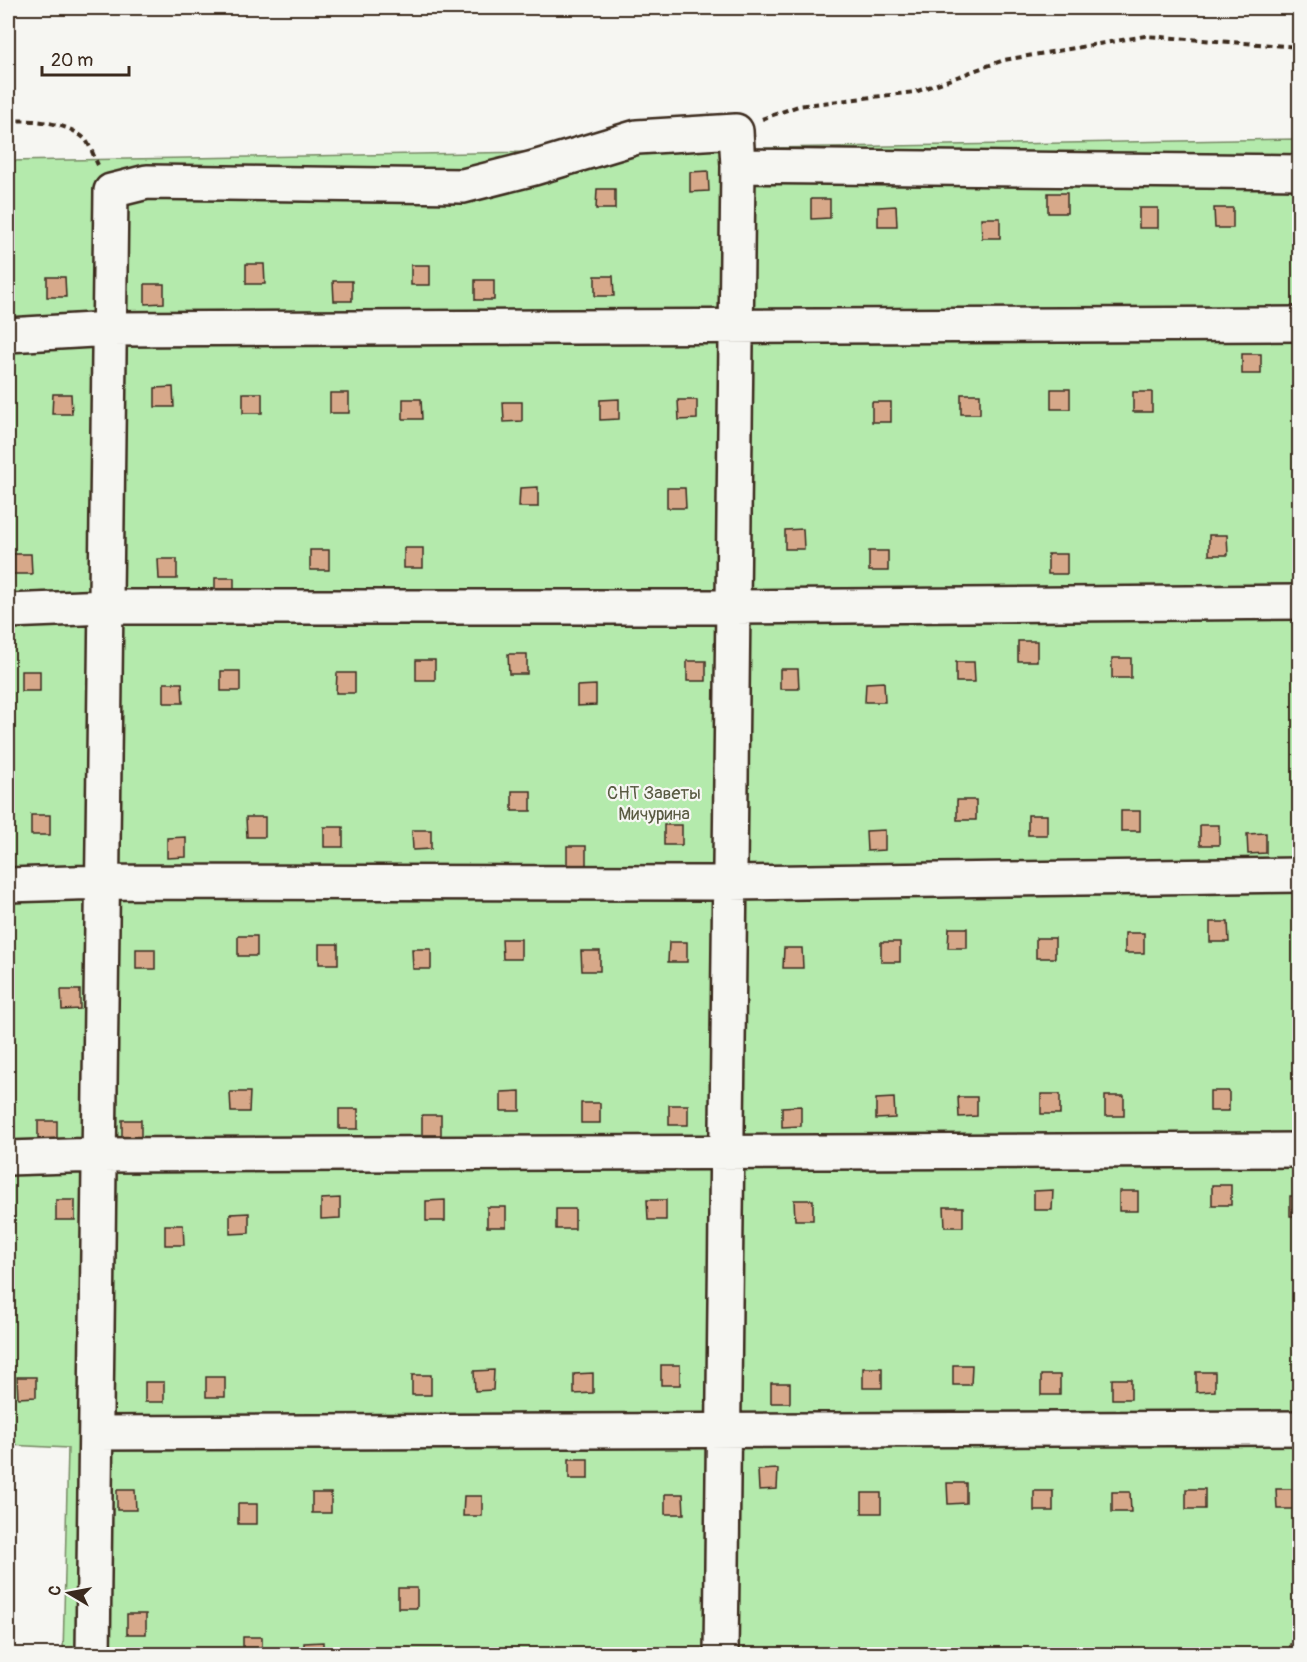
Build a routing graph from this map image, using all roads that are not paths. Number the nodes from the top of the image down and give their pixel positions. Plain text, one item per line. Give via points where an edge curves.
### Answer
1 (738, 166) junction
2 (1299, 172) edge
3 (1299, 324) edge
4 (736, 327) junction
5 (110, 329) junction
6 (8, 335) edge
7 (1299, 602) edge
8 (106, 607) junction
9 (733, 607) junction
10 (8, 611) edge
11 (1299, 875) edge
12 (103, 882) junction
13 (730, 883) junction
14 (8, 885) edge
15 (1299, 1150) edge
16 (726, 1154) junction
17 (99, 1155) junction
18 (8, 1158) edge
19 (1299, 1428) edge
20 (723, 1431) junction
21 (96, 1433) junction
22 (93, 1654) edge
23 (721, 1654) edge

1 - 2 street
1 - 4 street
1 - 5 street via 736,131 637,137 464,186 147,182 111,191
3 - 4 street
4 - 5 street
4 - 9 street
5 - 6 street
5 - 8 street
7 - 9 street
8 - 9 street
8 - 10 street
8 - 12 street
9 - 13 street
11 - 13 street
12 - 13 street
12 - 14 street
12 - 17 street
13 - 16 street
15 - 16 street
16 - 17 street
16 - 20 street
17 - 18 street
17 - 21 street
19 - 20 street
20 - 21 street
20 - 23 street
21 - 22 street

